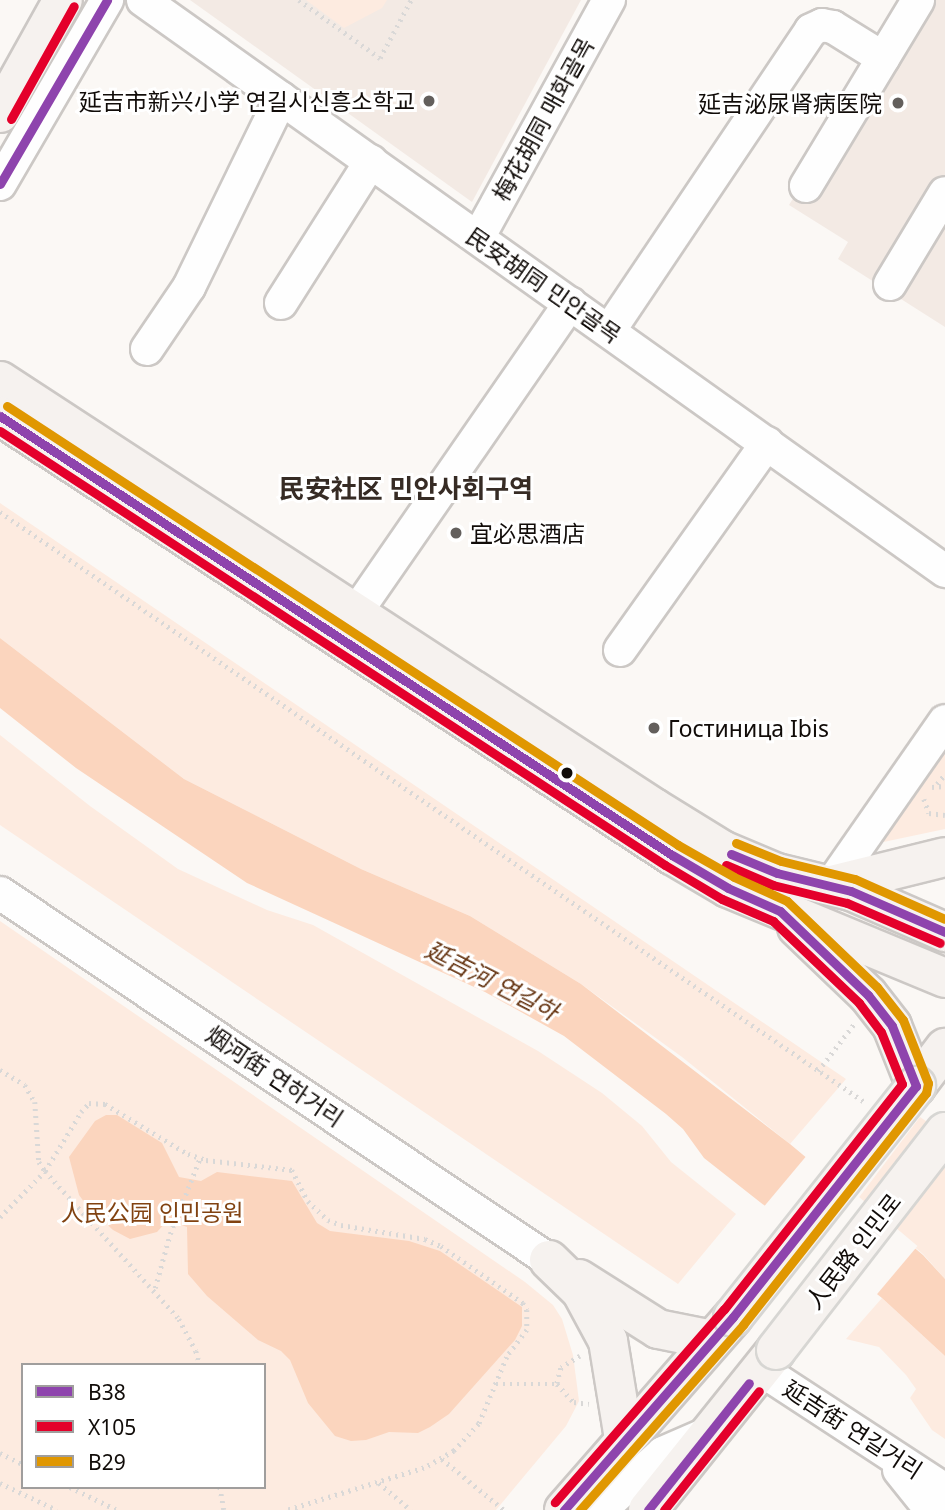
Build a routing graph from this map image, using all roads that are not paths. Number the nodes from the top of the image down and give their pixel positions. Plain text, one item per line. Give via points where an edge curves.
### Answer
1 (39, 0) edge
2 (63, 0) edge
3 (107, 0) edge
4 (143, 0) edge
5 (609, 0) edge
6 (918, 0) edge
7 (883, 58) junction
8 (0, 69) edge
9 (282, 98) junction
10 (0, 113) edge
11 (370, 161) junction
12 (0, 184) edge
13 (806, 186) dead end
14 (945, 193) edge
15 (478, 238) junction
16 (890, 284) dead end
17 (281, 303) dead end
18 (570, 303) junction
19 (609, 331) junction
20 (147, 349) dead end
21 (0, 381) edge
22 (0, 416) edge
23 (767, 443) junction
24 (945, 570) edge
25 (355, 614) junction
26 (620, 649) dead end
27 (945, 721) edge
28 (945, 857) edge
29 (830, 886) junction
30 (0, 892) edge
31 (780, 911) junction
32 (945, 932) edge
33 (945, 978) edge
34 (945, 1048) edge
35 (916, 1086) junction
36 (945, 1132) edge
37 (549, 1260) junction
38 (722, 1329) junction
39 (768, 1359) junction
40 (711, 1432) junction
41 (624, 1439) junction
42 (877, 1444) junction
43 (945, 1490) edge
44 (564, 1510) edge
45 (601, 1510) edge
46 (648, 1510) edge
47 (931, 1510) edge

1 - 8 main road
2 - 10 main road
3 - 12 street
4 - 9 street, 民安胡同 민안골목
5 - 15 street, 梅花胡同 매화골목
6 - 7 street
7 - 13 street
7 - 19 street via 833,27 811,30
9 - 11 street, 民安胡同 민안골목
9 - 20 street via 189,287
11 - 15 street, 民安胡同 민안골목
11 - 17 street
14 - 16 street
15 - 18 street, 民安胡同 민안골목
18 - 19 street, 民安胡同 민안골목
18 - 25 street
19 - 23 street, 民安胡同 민안골목
21 - 25 main road
22 - 31 main road via 672,855 728,888
23 - 24 street, 民安胡同 민안골목
23 - 26 street
25 - 29 main road via 722,850 777,873
27 - 29 street
28 - 29 main road
29 - 32 main road via 877,900
30 - 37 street, 烟河街 연하거리
31 - 33 main road
31 - 35 main road via 876,1005 892,1026
34 - 35 main road
35 - 38 main road, bridge
36 - 39 main road, 人民路 인민로, bridge
37 - 38 main road via 659,1329
37 - 41 main road via 582,1291 608,1341
38 - 41 main road
39 - 40 main road, 人民路 인민로
39 - 42 street, 延吉街 연길거리
40 - 45 street via 663,1453
40 - 46 main road, 人民路 인민로
41 - 44 main road
42 - 43 street, 延吉街 연길거리
42 - 47 street

